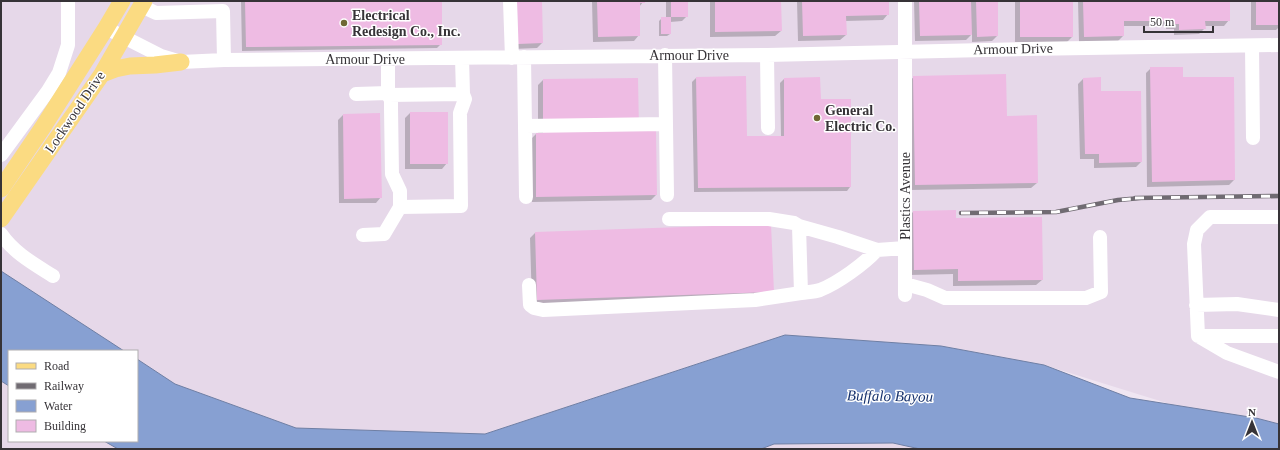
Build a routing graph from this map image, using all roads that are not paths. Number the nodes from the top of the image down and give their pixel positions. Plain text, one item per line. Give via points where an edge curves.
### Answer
1 (68, 1) edge
2 (122, 1) edge
3 (510, 1) edge
4 (905, 1) edge
5 (142, 4) edge
6 (106, 28) junction
7 (123, 37) junction
8 (1279, 45) edge
9 (1252, 46) junction
10 (905, 51) junction
11 (665, 55) junction
12 (767, 55) junction
13 (518, 57) junction
14 (462, 58) junction
15 (388, 59) junction
16 (224, 60) junction
17 (181, 62) junction
18 (102, 74) junction
19 (356, 94) dead end
20 (388, 94) junction
21 (463, 94) junction
22 (666, 124) junction
23 (525, 126) junction
24 (768, 128) dead end
25 (1253, 138) dead end
26 (1, 155) edge
27 (1, 189) edge
28 (667, 195) dead end
29 (526, 197) dead end
30 (400, 207) junction
31 (1279, 217) edge
32 (670, 219) dead end
33 (1, 220) edge
34 (799, 226) junction
35 (1, 234) edge
36 (363, 235) dead end
37 (1100, 237) dead end
38 (905, 248) junction
39 (877, 250) junction
40 (53, 276) dead end
41 (529, 285) dead end
42 (801, 293) junction
43 (1196, 305) junction
44 (1279, 310) edge
45 (1198, 336) junction
46 (1279, 336) edge
47 (1279, 372) edge

1 - 26 street via 68,45 59,73
2 - 6 main road, Lockwood Drive
3 - 13 street
4 - 10 street, Plastics Avenue
5 - 7 main road, Lockwood Drive
5 - 16 street via 156,12 223,12
6 - 7 street, Armour Drive
6 - 27 main road, Lockwood Drive
7 - 17 street, Armour Drive via 161,56
7 - 18 main road, Lockwood Drive
8 - 9 street, Armour Drive
9 - 10 street, Armour Drive
9 - 25 street
10 - 12 street, Armour Drive
10 - 38 street, Plastics Avenue
11 - 12 street, Armour Drive
11 - 13 street, Armour Drive
11 - 22 street
12 - 24 street
13 - 14 street, Armour Drive
13 - 23 street
14 - 15 street, Armour Drive
14 - 21 street
15 - 16 street, Armour Drive
15 - 20 street
16 - 17 street, Armour Drive
17 - 18 main road via 130,66
18 - 33 main road, Lockwood Drive
19 - 20 street
20 - 21 street
20 - 30 street via 391,108 392,174 400,191
21 - 30 street via 465,99 460,113 461,206
22 - 23 street
22 - 28 street
23 - 29 street
30 - 36 street via 384,234
31 - 43 street via 1210,217 1197,230 1194,244
32 - 34 street via 769,219
34 - 39 street
34 - 42 street
35 - 40 street via 6,242 24,257
37 - 38 street, Plastics Avenue via 1101,292 1086,298 944,298 927,290 905,290
38 - 39 street
39 - 42 street via 865,262 819,291
41 - 42 street via 530,305 543,310 755,300
43 - 44 street via 1237,304
43 - 45 street
45 - 46 street
45 - 47 street via 1227,353

